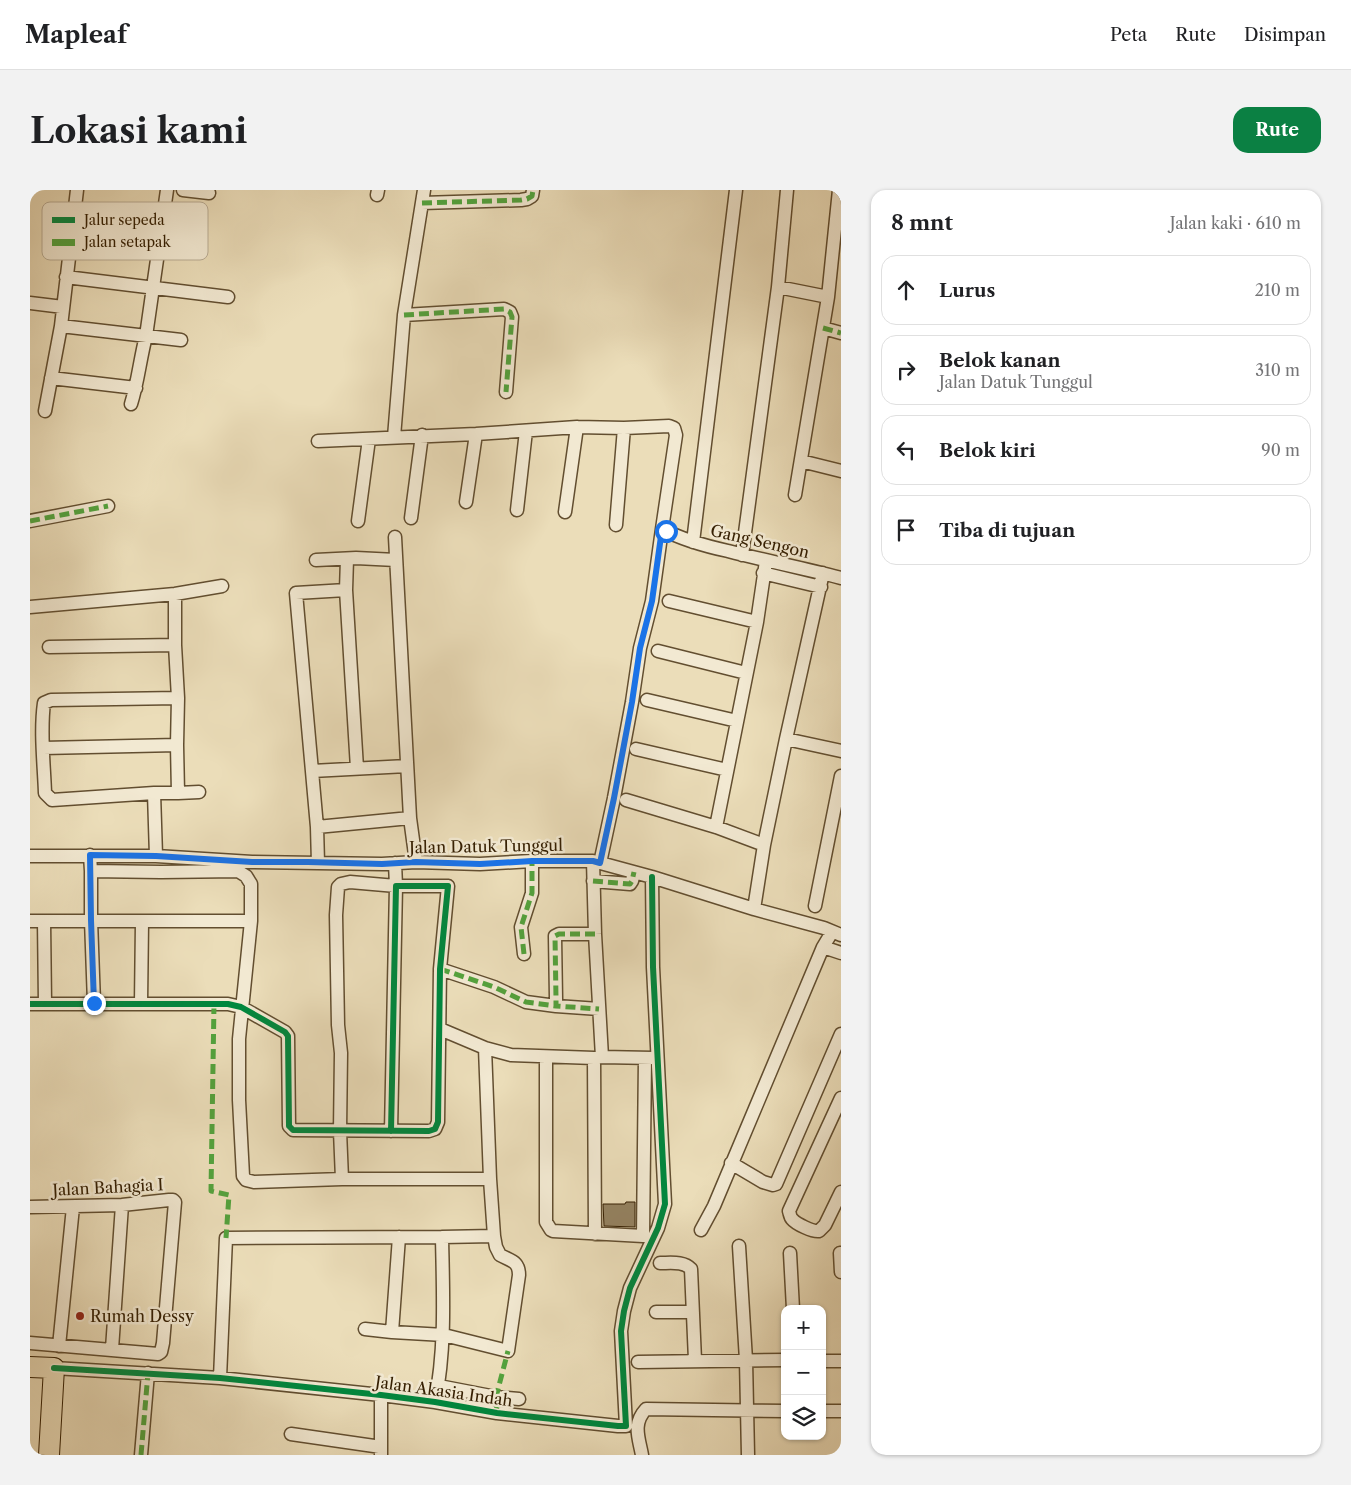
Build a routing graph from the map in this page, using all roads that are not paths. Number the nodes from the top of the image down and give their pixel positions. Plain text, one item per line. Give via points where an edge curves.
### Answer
1 (183, 190) edge
2 (424, 190) edge
3 (533, 190) edge
4 (736, 190) edge
5 (787, 190) edge
6 (839, 190) edge
7 (209, 193) dead end
8 (422, 203) junction
9 (68, 260) edge
10 (155, 260) edge
11 (66, 277) junction
12 (778, 287) junction
13 (152, 288) junction
14 (228, 297) dead end
15 (828, 297) junction
16 (30, 303) edge
17 (63, 307) junction
18 (404, 314) junction
19 (61, 326) junction
20 (823, 328) junction
21 (841, 333) edge
22 (146, 336) junction
23 (181, 340) dead end
24 (51, 378) junction
25 (136, 388) junction
26 (506, 392) dead end
27 (131, 404) dead end
28 (45, 411) dead end
29 (577, 427) junction
30 (624, 428) junction
31 (526, 431) junction
32 (476, 434) junction
33 (422, 435) junction
34 (394, 437) junction
35 (369, 439) junction
36 (318, 441) dead end
37 (801, 461) junction
38 (841, 471) edge
39 (795, 495) dead end
40 (466, 502) dead end
41 (108, 506) dead end
42 (517, 510) dead end
43 (565, 512) dead end
44 (411, 518) dead end
45 (30, 521) edge
46 (358, 521) dead end
47 (616, 525) dead end
48 (667, 532) junction
49 (395, 537) dead end
50 (693, 542) junction
51 (742, 555) junction
52 (347, 559) junction
53 (316, 560) dead end
54 (396, 560) junction
55 (764, 567) junction
56 (823, 573) junction
57 (841, 578) edge
58 (222, 586) dead end
59 (821, 587) junction
60 (346, 590) junction
61 (175, 594) junction
62 (669, 602) dead end
63 (30, 606) edge
64 (757, 622) junction
65 (175, 645) junction
66 (49, 647) dead end
67 (658, 651) dead end
68 (746, 673) junction
69 (178, 698) junction
70 (647, 700) dead end
71 (737, 721) junction
72 (786, 739) junction
73 (177, 745) junction
74 (43, 748) junction
75 (636, 749) dead end
76 (841, 751) edge
77 (407, 766) junction
78 (357, 768) junction
79 (727, 770) junction
80 (312, 771) junction
81 (841, 776) edge
82 (199, 792) dead end
83 (154, 793) junction
84 (178, 793) junction
85 (626, 800) dead end
86 (410, 818) junction
87 (317, 827) junction
88 (716, 827) junction
89 (764, 845) junction
90 (90, 855) junction
91 (30, 856) edge
92 (156, 856) junction
93 (532, 861) junction
94 (416, 862) junction
95 (596, 862) junction
96 (318, 863) junction
97 (395, 863) junction
98 (91, 871) junction
99 (634, 872) junction
100 (652, 876) junction
101 (593, 881) junction
102 (396, 886) junction
103 (815, 906) dead end
104 (754, 909) junction
105 (91, 920) junction
106 (30, 921) edge
107 (44, 921) junction
108 (250, 921) junction
109 (142, 922) junction
110 (836, 933) edge
111 (595, 934) junction
112 (823, 947) junction
113 (841, 953) edge
114 (524, 954) dead end
115 (440, 970) junction
116 (30, 996) edge
117 (94, 1003) junction
118 (142, 1003) junction
119 (30, 1004) edge
120 (45, 1004) junction
121 (556, 1006) junction
122 (241, 1007) junction
123 (599, 1009) junction
124 (440, 1029) junction
125 (841, 1034) edge
126 (486, 1048) junction
127 (546, 1057) junction
128 (598, 1058) junction
129 (652, 1058) junction
130 (841, 1098) edge
131 (340, 1131) junction
132 (391, 1131) junction
133 (732, 1163) junction
134 (342, 1179) junction
135 (490, 1179) junction
136 (841, 1192) edge
137 (122, 1205) junction
138 (30, 1207) edge
139 (73, 1207) junction
140 (701, 1230) dead end
141 (595, 1234) junction
142 (494, 1236) junction
143 (399, 1237) junction
144 (442, 1237) junction
145 (739, 1246) dead end
146 (790, 1252) dead end
147 (840, 1254) dead end
148 (660, 1264) dead end
149 (841, 1272) edge
150 (793, 1305) edge
151 (656, 1312) dead end
152 (694, 1312) junction
153 (365, 1329) dead end
154 (392, 1332) junction
155 (444, 1335) junction
156 (30, 1343) edge
157 (59, 1346) junction
158 (112, 1349) junction
159 (695, 1360) junction
160 (746, 1360) junction
161 (781, 1360) edge
162 (826, 1360) edge
163 (841, 1361) edge
164 (638, 1362) dead end
165 (30, 1367) edge
166 (54, 1368) junction
167 (148, 1374) junction
168 (220, 1378) junction
169 (439, 1386) junction
170 (381, 1395) junction
171 (519, 1399) dead end
172 (435, 1402) junction
173 (747, 1411) junction
174 (781, 1411) edge
175 (826, 1411) edge
176 (841, 1411) edge
177 (631, 1426) junction
178 (291, 1434) dead end
179 (381, 1451) edge
180 (49, 1455) edge
181 (141, 1455) edge
182 (642, 1455) edge
183 (748, 1455) edge

1 - 7 street
2 - 8 street
3 - 8 street via 532,196 521,200
4 - 50 street
5 - 12 street
6 - 15 street
8 - 18 street
9 - 11 street
10 - 13 street
11 - 13 street
11 - 17 street
12 - 15 street
12 - 51 street
13 - 14 street
13 - 22 street
15 - 20 street
16 - 17 street
17 - 19 street
18 - 26 street via 504,309 510,312
18 - 34 street
19 - 22 street
19 - 24 street
20 - 21 street
20 - 37 street
22 - 23 street
22 - 25 street
24 - 25 street
24 - 28 street
25 - 27 street
29 - 30 street
29 - 31 street
29 - 43 street
30 - 47 street
30 - 48 street via 674,428
31 - 32 street
31 - 42 street
32 - 33 street
32 - 40 street
33 - 34 street
33 - 44 street
34 - 35 street
35 - 36 street
35 - 46 street
37 - 38 street
37 - 39 street
41 - 45 street
48 - 50 street, Gang Sengon
48 - 95 street via 640,648 616,788
49 - 54 street
50 - 51 street, Gang Sengon
51 - 55 street, Gang Sengon
52 - 53 street
52 - 54 street
52 - 60 street
54 - 77 street
55 - 56 street, Gang Sengon
55 - 59 street
55 - 64 street
56 - 57 street, Gang Sengon
56 - 59 street
58 - 61 street
59 - 72 street
60 - 78 street
60 - 80 street via 296,593
61 - 63 street
61 - 65 street
62 - 64 street
64 - 68 street
65 - 66 street
65 - 69 street
67 - 68 street
68 - 71 street
69 - 73 street
69 - 74 street via 51,700 44,703
70 - 71 street
71 - 79 street
72 - 76 street
72 - 89 street
73 - 74 street
73 - 84 street
74 - 83 street via 44,793 52,800
75 - 79 street
77 - 78 street
77 - 86 street
78 - 80 street
79 - 88 street
80 - 87 street
81 - 103 street
82 - 84 street
83 - 84 street
83 - 92 street
85 - 88 street
86 - 87 street
86 - 94 street
87 - 96 street
88 - 89 street
89 - 104 street
90 - 91 street, Jalan Datuk Tunggul
90 - 92 street, Jalan Datuk Tunggul
90 - 98 street
92 - 96 street, Jalan Datuk Tunggul
93 - 94 street, Jalan Datuk Tunggul via 480,864
93 - 95 street, Jalan Datuk Tunggul
93 - 114 street via 532,893 521,926
94 - 97 street, Jalan Datuk Tunggul
95 - 99 street, Jalan Datuk Tunggul
95 - 101 street
96 - 97 street, Jalan Datuk Tunggul
97 - 102 street
98 - 105 street
98 - 108 street via 238,871 251,884
99 - 100 street, Jalan Datuk Tunggul
99 - 101 street via 630,884
100 - 104 street, Jalan Datuk Tunggul
100 - 129 street
101 - 111 street
102 - 115 street via 448,886
102 - 131 street via 350,882 338,887
102 - 132 street
104 - 110 street, Jalan Datuk Tunggul
105 - 107 street
105 - 109 street
105 - 117 street
106 - 107 street
107 - 120 street
108 - 109 street
108 - 122 street
109 - 118 street
110 - 112 street
111 - 121 street via 555,936
111 - 123 street
112 - 113 street
112 - 133 street
115 - 121 street via 494,987 526,1002
115 - 124 street
116 - 119 street
117 - 118 street
117 - 120 street
118 - 122 street
119 - 120 street
121 - 123 street
122 - 131 street via 288,1036 289,1126 293,1130
122 - 134 street via 239,1091 243,1176 254,1182
123 - 128 street
124 - 126 street
124 - 132 street via 438,1122 435,1129
125 - 133 street via 776,1184 763,1182
126 - 127 street via 511,1055
126 - 135 street
127 - 128 street
127 - 141 street via 546,1222 553,1231
128 - 129 street
128 - 141 street
129 - 141 street via 643,1236
129 - 177 street via 665,1204 658,1228 630,1288 621,1331
130 - 136 street via 789,1211 790,1218 819,1232
131 - 132 street
131 - 134 street
133 - 140 street
134 - 135 street
135 - 142 street
137 - 139 street, Jalan Bahagia I
137 - 158 street
137 - 158 street, Jalan Bahagia I via 175,1202 160,1352
138 - 139 street, Jalan Bahagia I
139 - 157 street
142 - 144 street
142 - 155 street via 500,1255 519,1267 508,1351
143 - 144 street
143 - 154 street
143 - 168 street via 226,1238
144 - 155 street
145 - 160 street
146 - 150 street
147 - 149 street
148 - 152 street via 690,1266
151 - 152 street
152 - 159 street
153 - 154 street
154 - 155 street
155 - 169 street
156 - 157 street, Jalan Bahagia I
157 - 158 street, Jalan Bahagia I
159 - 160 street
159 - 164 street
160 - 161 street
160 - 173 street
162 - 163 street
165 - 166 main road, Jalan Akasia Indah
166 - 167 street, Jalan Akasia Indah
166 - 180 main road
167 - 168 street, Jalan Akasia Indah
167 - 181 street
168 - 170 street, Jalan Akasia Indah
169 - 171 street
169 - 172 street
170 - 172 street, Jalan Akasia Indah
170 - 179 street
172 - 177 street, Jalan Akasia Indah via 497,1413
173 - 174 street
173 - 177 street via 646,1409
173 - 183 street
175 - 176 street
177 - 182 street
178 - 179 street

